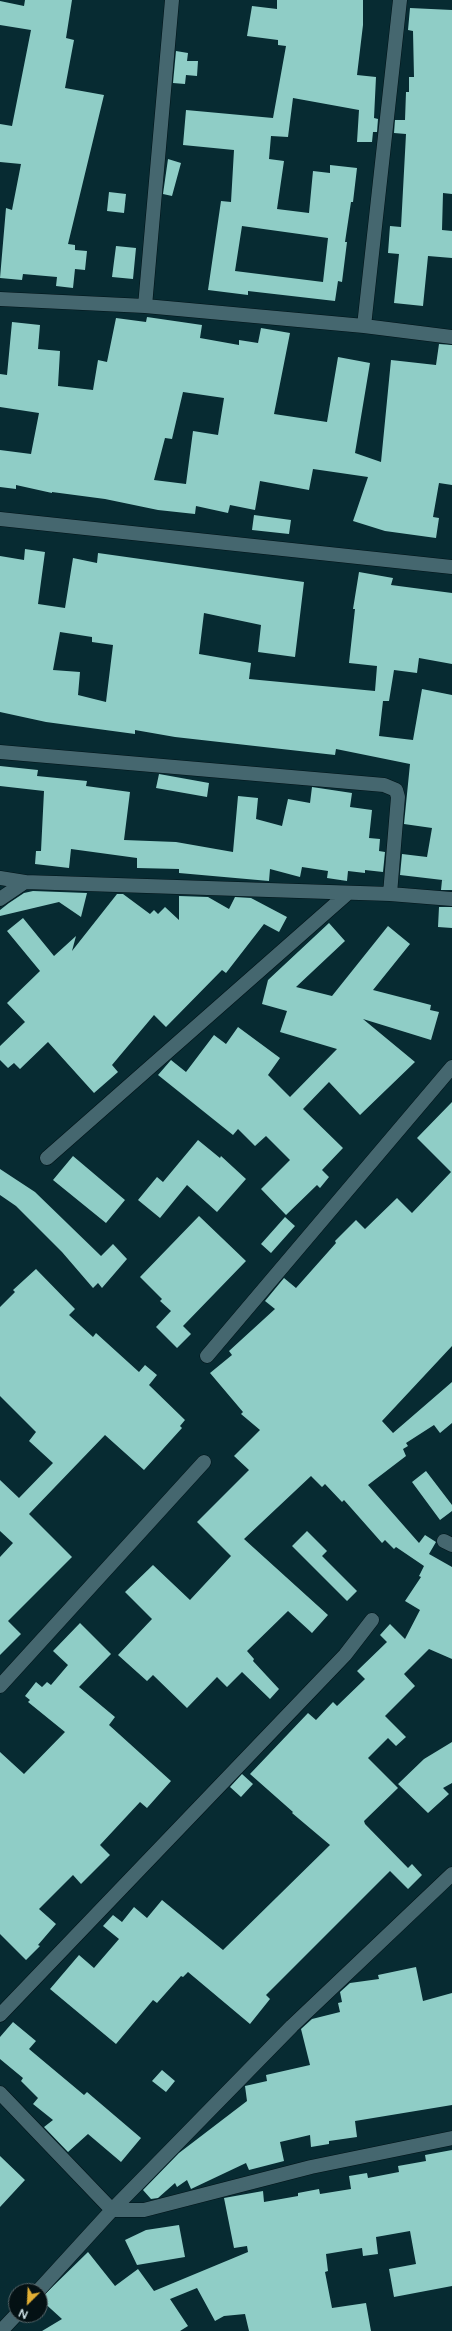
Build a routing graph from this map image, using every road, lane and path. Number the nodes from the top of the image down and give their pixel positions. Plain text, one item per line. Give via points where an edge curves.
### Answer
1 (172, 0) edge
2 (400, 0) edge
3 (0, 299) edge
4 (145, 306) junction
5 (364, 326) junction
6 (452, 338) edge
7 (0, 519) edge
8 (452, 568) edge
9 (0, 752) edge
10 (0, 878) edge
11 (25, 882) junction
12 (348, 893) junction
13 (390, 894) junction
14 (0, 899) edge
15 (452, 899) edge
16 (452, 1067) edge
17 (47, 1158) dead end
18 (207, 1356) dead end
19 (204, 1462) dead end
20 (372, 1620) dead end
21 (0, 1686) edge
22 (452, 1874) edge
23 (0, 2014) edge
24 (0, 2094) edge
25 (452, 2138) edge
26 (112, 2210) junction
27 (45, 2283) edge
28 (9, 2323) edge
29 (2, 2331) edge

1 - 4 street
2 - 5 street
3 - 4 street
4 - 5 street
5 - 6 street
7 - 8 street
9 - 13 street via 384,785 396,790 398,797
10 - 11 street
11 - 12 street
11 - 14 street
12 - 13 street
12 - 17 street
13 - 15 street
16 - 18 street
19 - 21 street
20 - 23 street via 344,1655
22 - 26 street via 292,2026
24 - 26 street
25 - 26 street via 311,2167 144,2210
26 - 27 street
28 - 29 street

